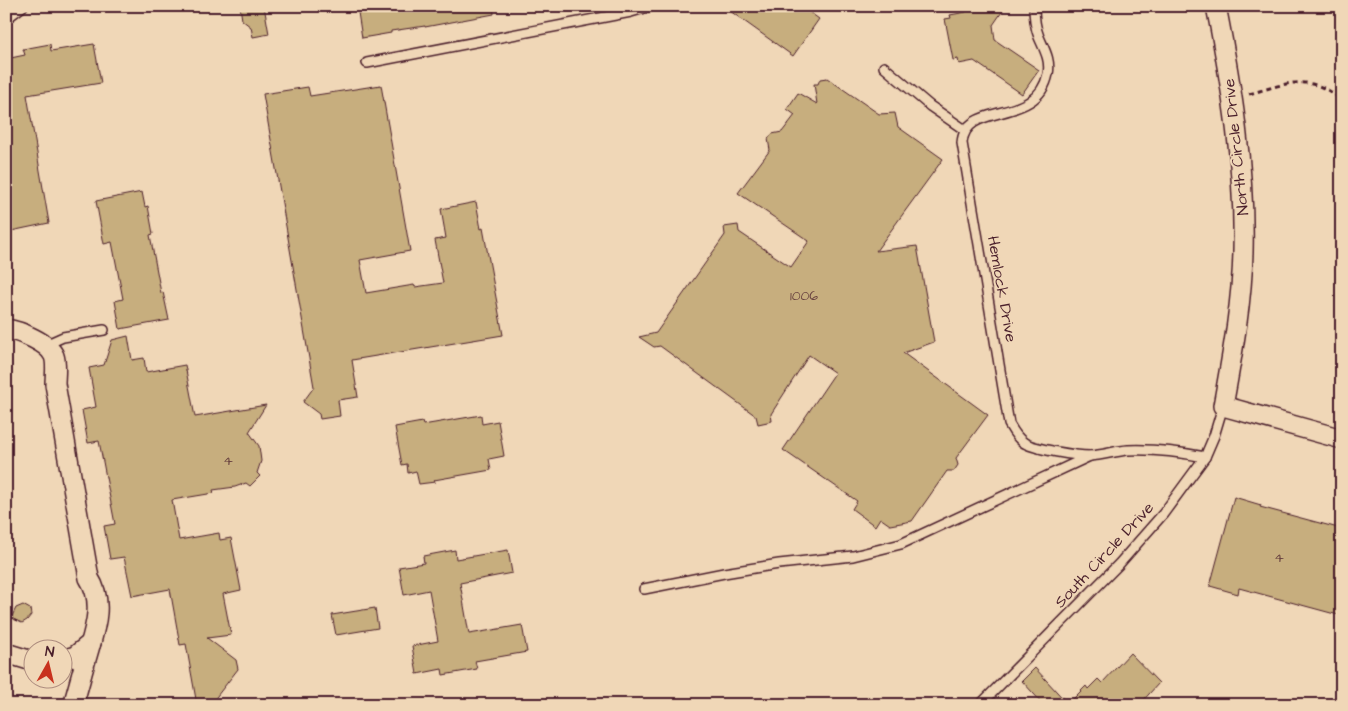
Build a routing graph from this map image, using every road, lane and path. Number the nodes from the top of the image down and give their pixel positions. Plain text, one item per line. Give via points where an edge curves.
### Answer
1 (23, 6) edge
2 (652, 6) edge
3 (1034, 6) edge
4 (1216, 6) edge
5 (6, 18) edge
6 (366, 63) dead end
7 (884, 66) dead end
8 (1233, 98) junction
9 (1342, 100) edge
10 (965, 130) junction
11 (6, 329) edge
12 (104, 330) dead end
13 (45, 345) junction
14 (1223, 406) junction
15 (1342, 439) edge
16 (1090, 456) junction
17 (1204, 457) junction
18 (644, 589) dead end
19 (90, 643) junction
20 (6, 653) edge
21 (72, 657) edge
22 (22, 658) edge
23 (73, 705) edge
24 (980, 705) edge

1 - 5 lane
2 - 6 lane
3 - 10 lane via 1036,28 1049,68 1041,92 1022,106 980,118
4 - 8 street, North Circle Drive
7 - 10 lane via 930,106
8 - 9 path via 1278,84 1306,82 1329,89
8 - 14 street, North Circle Drive via 1242,174 1243,253
10 - 16 lane, Hemlock Drive via 962,144 969,191 1009,424 1024,443
11 - 13 street
12 - 13 lane via 64,337
13 - 19 street via 55,358 56,384 89,578 97,596 96,626
14 - 15 street
14 - 17 lane, South Circle Drive
16 - 17 lane, Hemlock Drive via 1146,450
16 - 18 lane via 901,544 852,556 742,570
17 - 24 lane, South Circle Drive via 1163,514 1120,564
19 - 21 street
19 - 23 street
20 - 22 street

